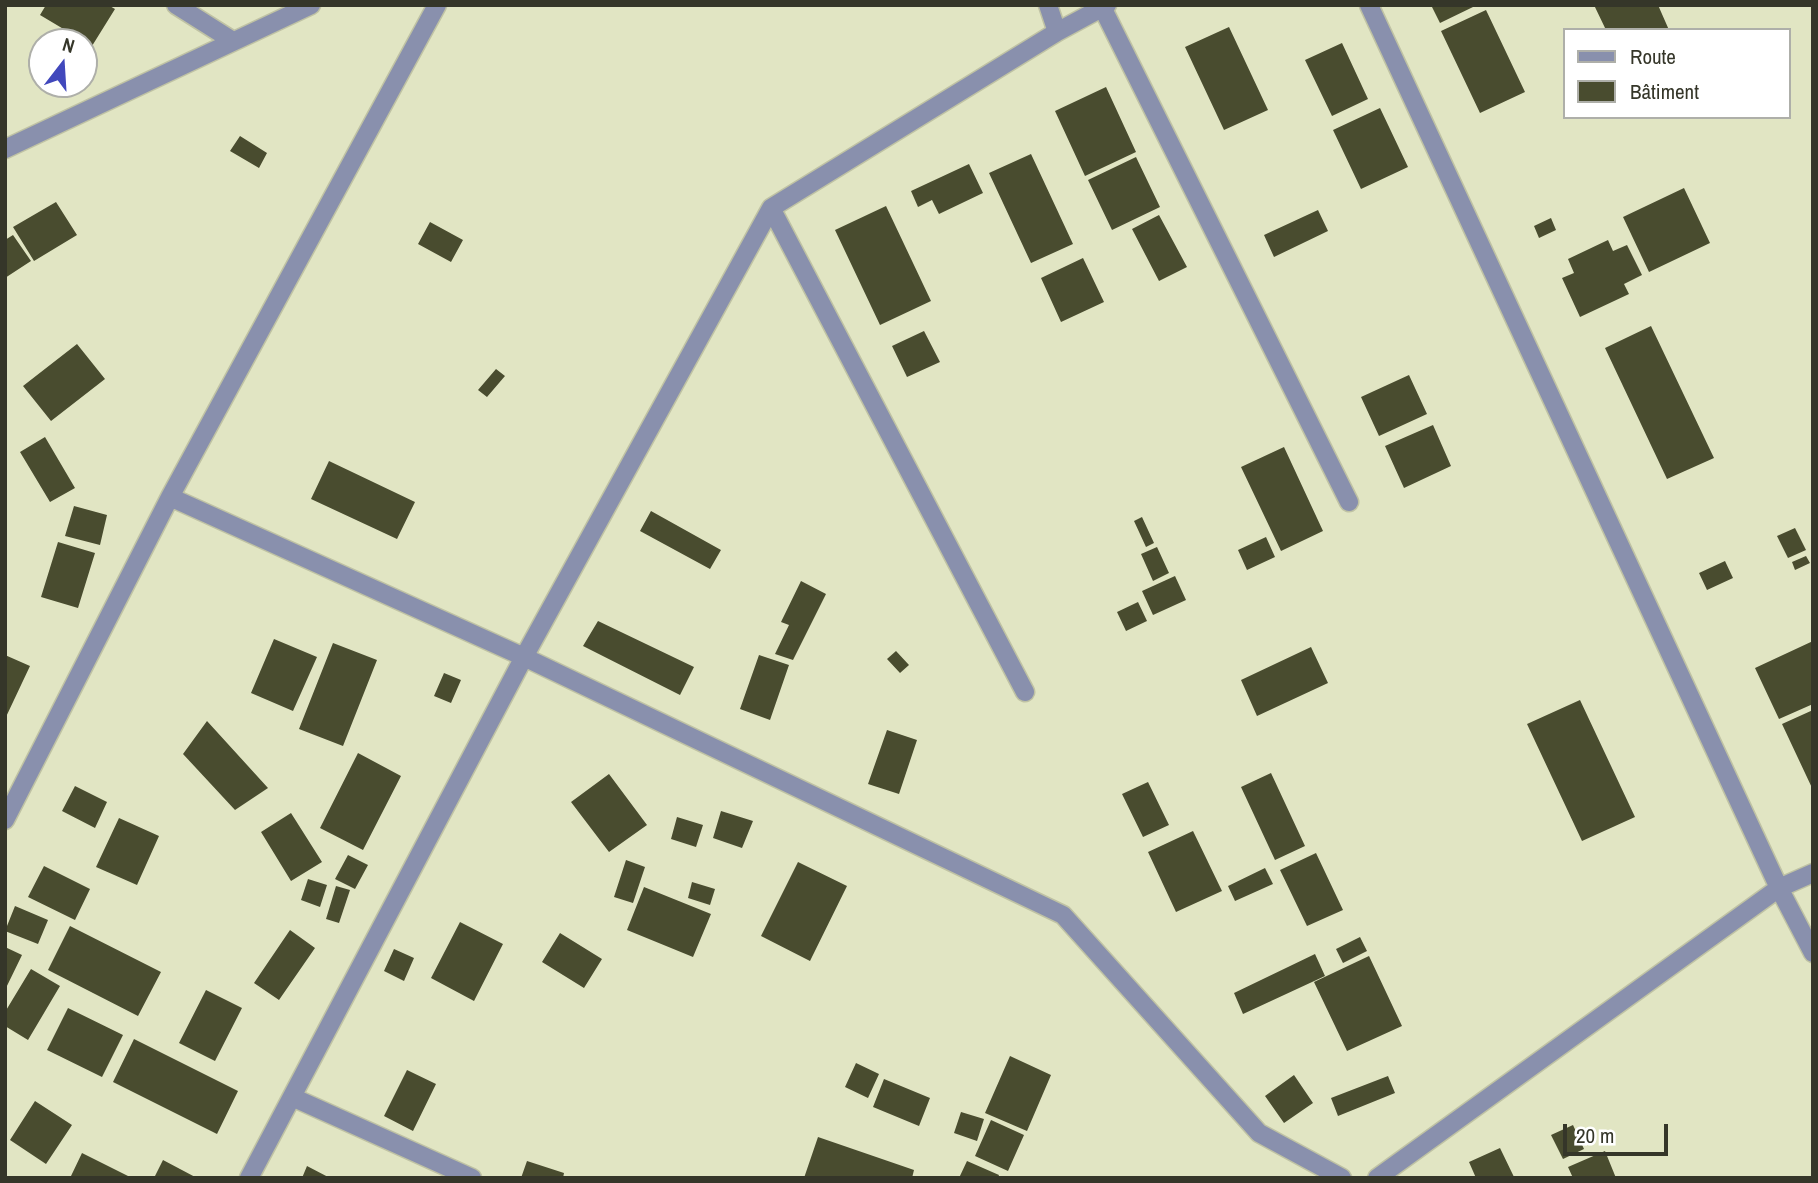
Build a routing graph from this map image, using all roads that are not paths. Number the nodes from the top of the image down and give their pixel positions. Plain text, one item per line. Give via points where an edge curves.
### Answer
1 (176, 5) edge
2 (311, 5) edge
3 (437, 5) edge
4 (1048, 5) edge
5 (1369, 5) edge
6 (1105, 6) edge
7 (1057, 32) junction
8 (233, 41) junction
9 (5, 149) edge
10 (771, 208) junction
11 (170, 497) junction
12 (1349, 502) dead end
13 (524, 657) junction
14 (1025, 692) dead end
15 (5, 820) edge
16 (1813, 873) edge
17 (1779, 888) junction
18 (1813, 953) edge
19 (292, 1097) junction
20 (249, 1178) edge
21 (472, 1178) edge
22 (1342, 1178) edge
23 (1377, 1178) edge

1 - 8 street
2 - 8 street
3 - 11 street
4 - 7 street
5 - 17 street
6 - 7 street
6 - 12 street
7 - 10 street
8 - 9 street
10 - 13 street
10 - 14 street
11 - 13 street
11 - 15 street
13 - 19 street
13 - 22 street via 1063,915 1259,1133
16 - 17 street
17 - 18 street
17 - 23 street
19 - 20 street
19 - 21 street

